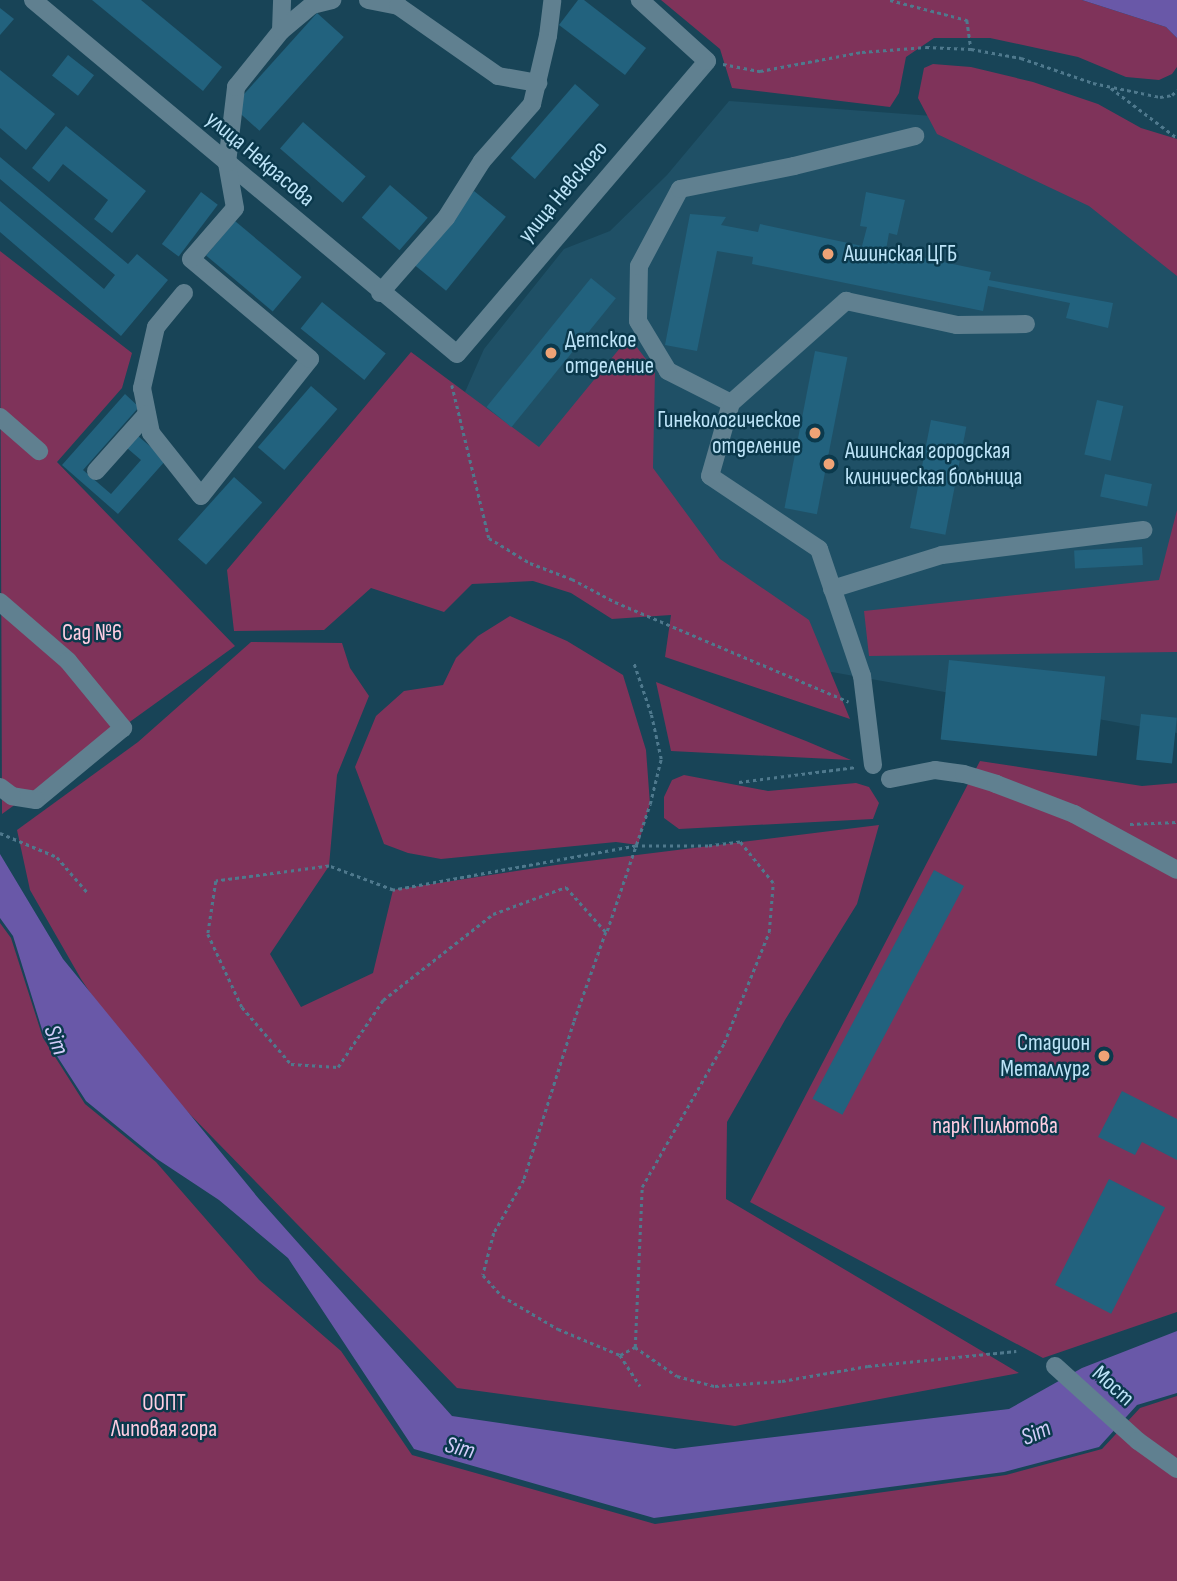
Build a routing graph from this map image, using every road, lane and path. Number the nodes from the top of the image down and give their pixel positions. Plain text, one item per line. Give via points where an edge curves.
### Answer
1 (282, 0) edge
2 (332, 0) edge
3 (368, 0) edge
4 (640, 0) edge
5 (890, 0) edge
6 (552, 1) edge
7 (37, 2) edge
8 (281, 30) junction
9 (971, 49) junction
10 (707, 61) junction
11 (538, 83) junction
12 (1108, 86) junction
13 (1177, 90) edge
14 (915, 136) dead end
15 (1177, 138) edge
16 (227, 163) junction
17 (184, 293) dead end
18 (380, 293) junction
19 (1026, 324) dead end
20 (457, 354) joint
21 (452, 385) dead end
22 (731, 403) junction
23 (147, 414) junction
24 (0, 417) edge
25 (39, 451) dead end
26 (96, 471) dead end
27 (1143, 530) dead end
28 (832, 589) junction
29 (0, 602) edge
30 (634, 664) dead end
31 (866, 709) junction
32 (873, 765) joint
33 (890, 779) dead end
34 (739, 782) dead end
35 (0, 787) edge
36 (0, 833) edge
37 (636, 846) junction
38 (1177, 870) edge
39 (87, 892) dead end
40 (606, 932) junction
41 (635, 1348) junction
42 (1016, 1351) dead end
43 (620, 1354) junction
44 (1055, 1366) dead end
45 (640, 1386) dead end
46 (1177, 1469) edge

1 - 8 street
2 - 8 street via 312,5
3 - 11 street via 398,6 498,76
4 - 10 street
5 - 9 path via 967,20
6 - 11 street
7 - 16 street, улица Некрасова
8 - 16 street via 236,87
9 - 10 path via 862,52 760,71
9 - 12 path via 1021,58
10 - 20 street, улица Невского
11 - 18 street via 532,104 482,161 446,218
12 - 13 path via 1160,97
12 - 15 path
14 - 22 street via 680,189 639,266 638,321 668,371
16 - 18 street, улица Некрасова
16 - 23 street via 235,208 191,259 310,359 201,496 151,433
17 - 23 street via 156,327 142,387
18 - 20 street, улица Некрасова
19 - 22 street via 957,325 846,301
21 - 31 path via 489,538 530,563 639,613
22 - 28 street via 710,476 819,549
23 - 26 street
24 - 25 street
27 - 28 street via 942,555
28 - 31 street via 862,676
29 - 35 street via 68,661 123,728 36,800 12,796
30 - 37 path via 661,759
31 - 32 street
32 - 34 path
33 - 38 street via 935,770 996,784 1074,814
36 - 39 path via 57,857
37 - 40 path
37 - 40 path via 393,890 329,866 216,881 208,934 242,1007 292,1064 338,1067 383,1000 493,914 566,887
37 - 41 path via 740,842 773,883 769,932 724,1043 642,1187
40 - 43 path via 524,1180 494,1233 483,1275 502,1296 558,1329
41 - 42 path via 677,1377 715,1386
41 - 43 path
43 - 45 path
44 - 46 street, Мост via 1138,1441

